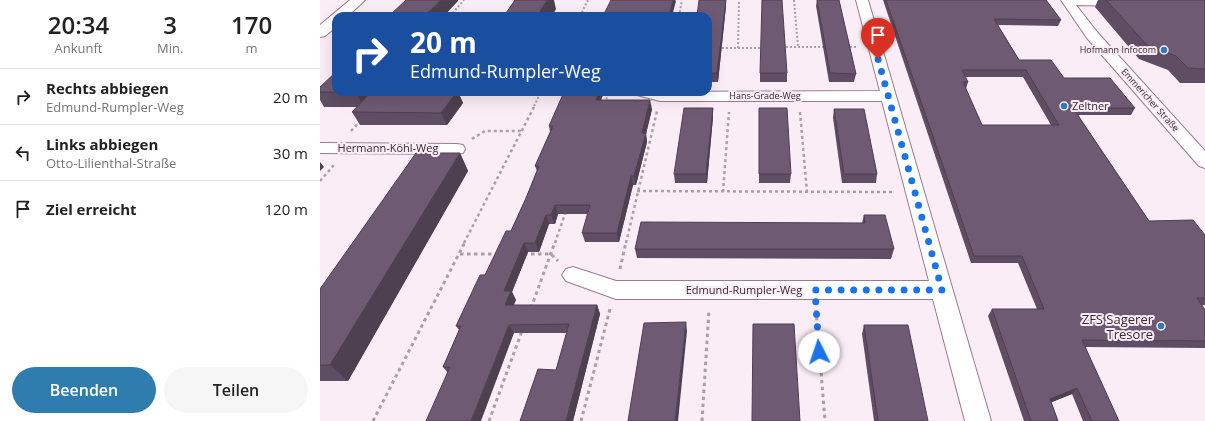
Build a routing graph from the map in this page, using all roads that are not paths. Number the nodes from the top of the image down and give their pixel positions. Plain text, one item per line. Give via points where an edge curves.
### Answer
1 (358, 0) edge
2 (862, 0) edge
3 (1068, 0) edge
4 (1136, 2) edge
5 (344, 12) edge
6 (332, 22) edge
7 (320, 33) edge
8 (660, 96) edge
9 (712, 96) edge
10 (712, 96) edge
11 (888, 96) junction
12 (320, 148) edge
13 (457, 149) road end
14 (1205, 162) edge
15 (573, 275) road end
16 (942, 290) junction
17 (978, 421) edge

1 - 5 main road
2 - 11 street
3 - 4 street
3 - 14 street, Emmericher Straße via 1092,35
6 - 7 main road
8 - 9 street, Hans-Grade-Weg
10 - 11 street, Hans-Grade-Weg
11 - 16 street
12 - 13 street, Hermann-Köhl-Weg
15 - 16 street, Edmund-Rumpler-Weg via 616,290
16 - 17 street

